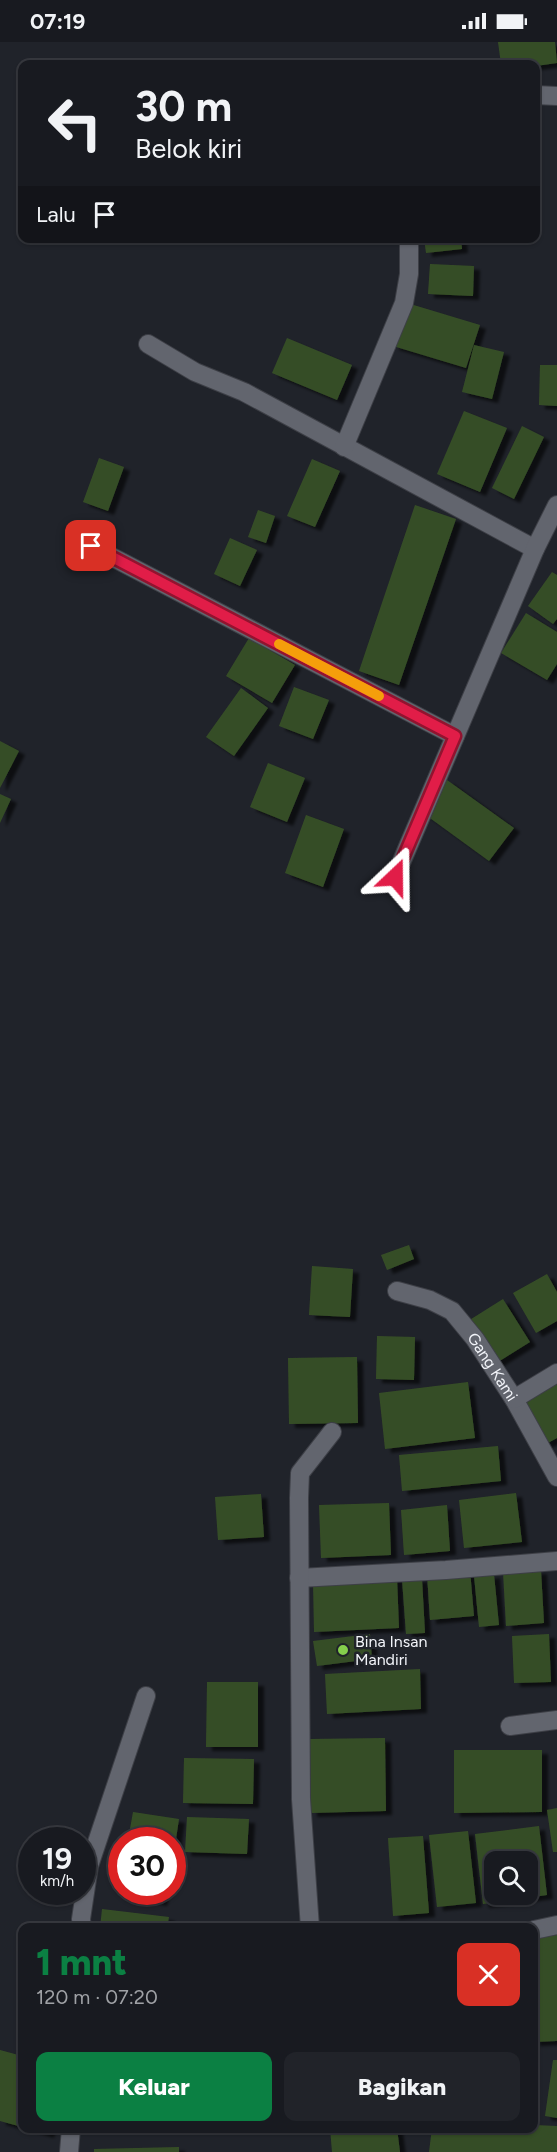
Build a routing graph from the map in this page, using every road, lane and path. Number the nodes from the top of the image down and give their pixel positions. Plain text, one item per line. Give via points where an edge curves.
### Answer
1 (540, 95) edge
2 (557, 96) edge
3 (409, 243) edge
4 (148, 344) dead end
5 (344, 447) junction
6 (557, 506) edge
7 (91, 546) dead end
8 (535, 549) junction
9 (455, 736) junction
10 (395, 877) dead end
11 (397, 1291) dead end
12 (557, 1373) edge
13 (514, 1399) junction
14 (332, 1432) dead end
15 (557, 1477) edge
16 (557, 1561) edge
17 (298, 1578) junction
18 (146, 1696) dead end
19 (557, 1720) edge
20 (510, 1726) dead end
21 (81, 1923) edge
22 (310, 1923) edge
23 (557, 1925) edge
24 (538, 1929) edge
25 (71, 2133) edge
26 (69, 2152) edge

1 - 2 street
3 - 5 street via 410,274 404,303
4 - 5 street
5 - 8 street
6 - 8 street
7 - 9 street
8 - 9 street
9 - 10 street
11 - 13 street, Gang Kami via 452,1311
12 - 13 street
13 - 15 street, Gang Kami
14 - 17 street via 300,1473
16 - 17 street
17 - 22 street via 301,1799
18 - 21 street via 89,1866
19 - 20 street
23 - 24 street
25 - 26 street

